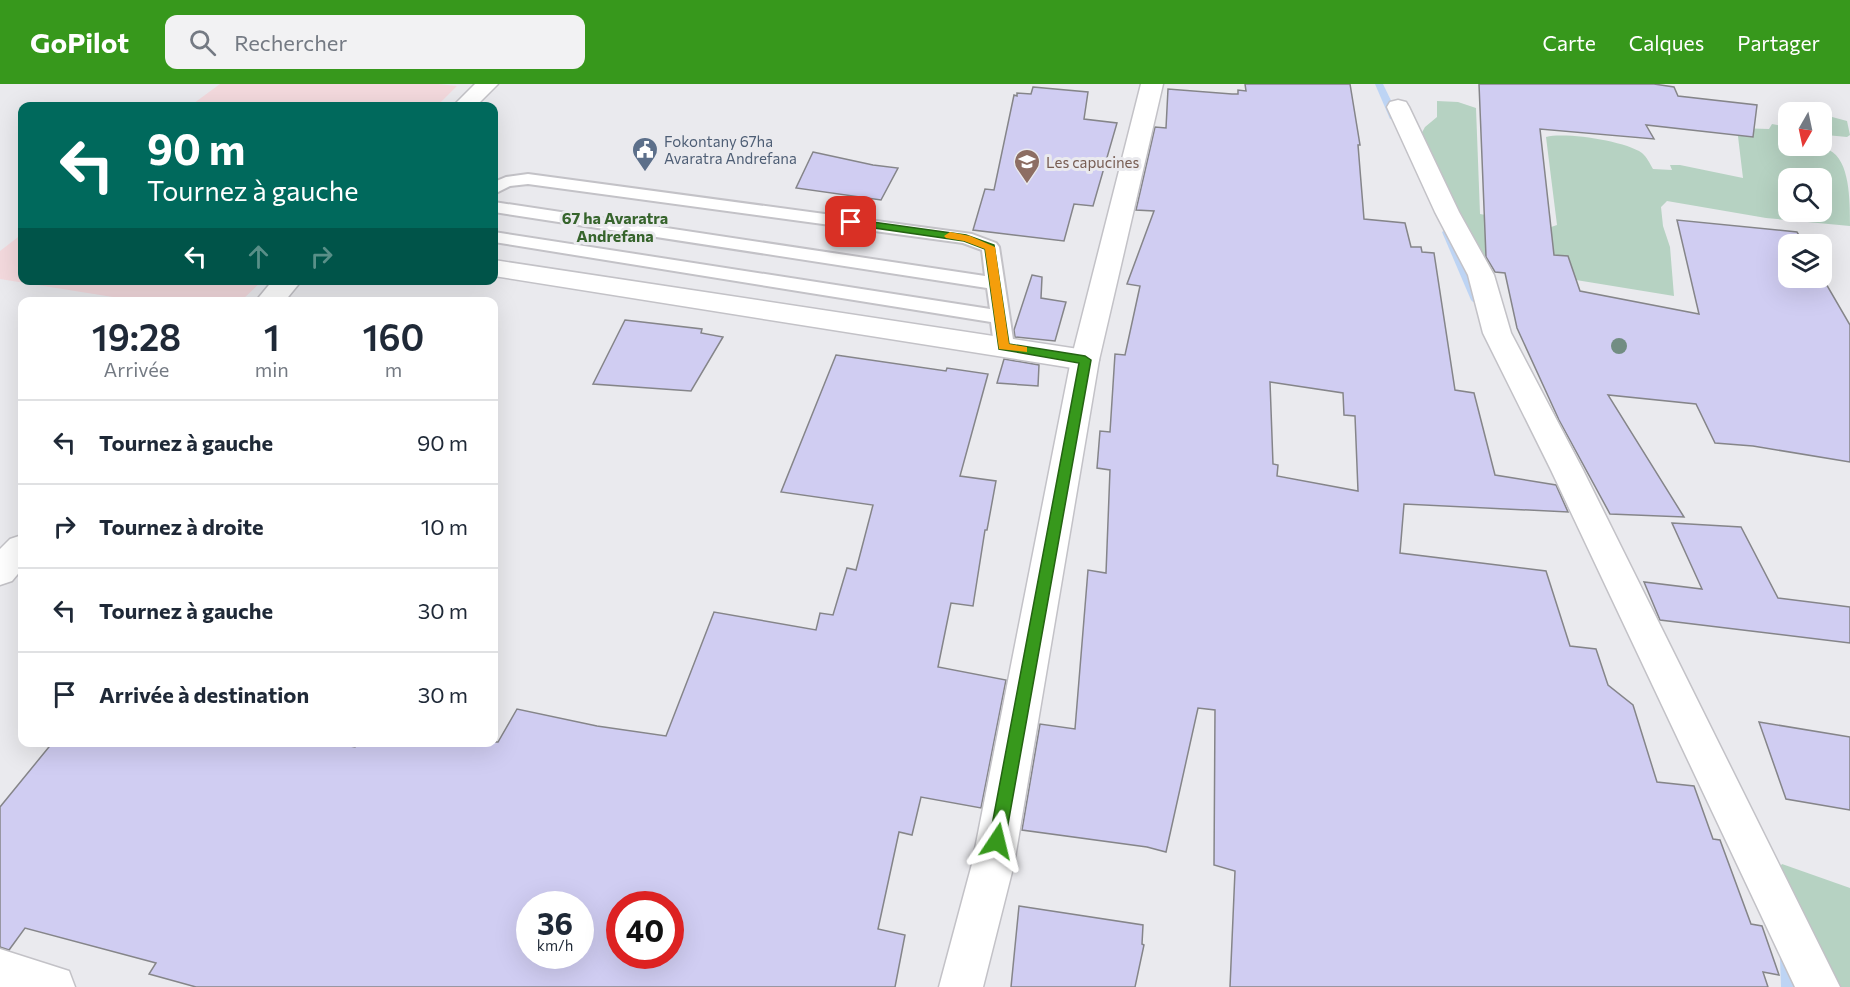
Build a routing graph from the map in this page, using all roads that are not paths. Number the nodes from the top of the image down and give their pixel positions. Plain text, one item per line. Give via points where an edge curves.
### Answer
1 (487, 84) edge
2 (1152, 84) edge
3 (468, 102) edge
4 (1398, 107) dead end
5 (498, 187) edge
6 (498, 208) edge
7 (498, 238) edge
8 (498, 269) edge
9 (994, 283) junction
10 (284, 285) edge
11 (273, 297) edge
12 (1000, 317) junction
13 (1497, 333) junction
14 (1004, 346) junction
15 (1085, 360) junction
16 (18, 552) edge
17 (0, 571) edge
18 (1724, 838) dead end
19 (0, 971) edge
20 (53, 987) edge
21 (961, 987) edge
22 (1818, 987) edge

1 - 3 street
2 - 15 street
4 - 13 street via 1481,275
5 - 9 lane via 528,179 966,238 990,247
6 - 9 lane
7 - 12 lane
8 - 14 street
9 - 12 lane
10 - 11 street
12 - 14 lane
13 - 18 street via 1492,342 1572,529
13 - 22 street
14 - 15 street
15 - 21 street via 993,864
16 - 17 street
19 - 20 street

